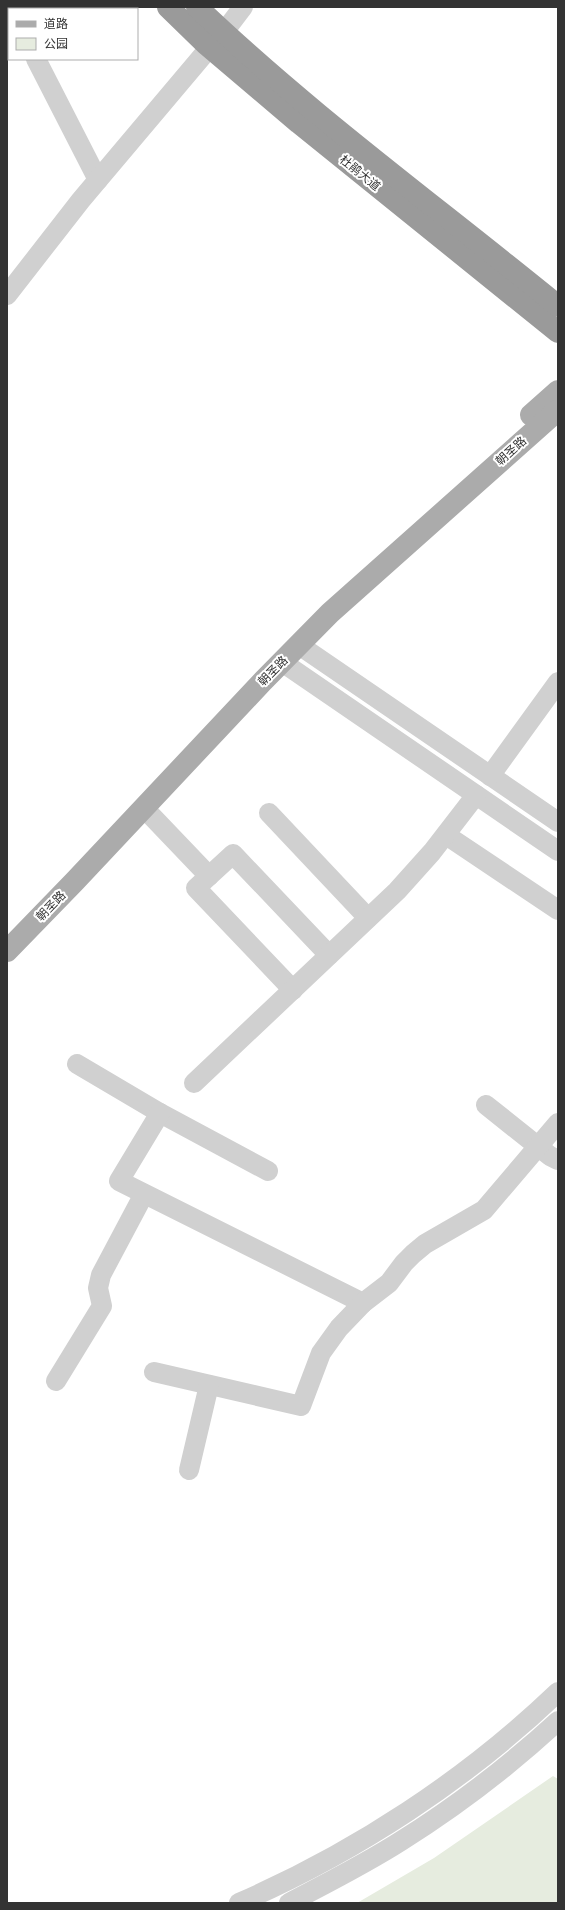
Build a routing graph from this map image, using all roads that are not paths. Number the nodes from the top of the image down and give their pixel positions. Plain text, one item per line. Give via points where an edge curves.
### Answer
1 (168, 7) edge
2 (197, 7) edge
3 (243, 7) edge
4 (217, 40) junction
5 (37, 60) edge
6 (98, 180) junction
7 (7, 295) edge
8 (558, 306) edge
9 (558, 332) edge
10 (558, 390) edge
11 (558, 410) edge
12 (299, 645) junction
13 (282, 662) junction
14 (558, 682) edge
15 (490, 776) junction
16 (476, 795) junction
17 (144, 808) junction
18 (269, 813) dead end
19 (558, 822) edge
20 (446, 835) junction
21 (558, 851) edge
22 (209, 876) junction
23 (558, 910) edge
24 (368, 918) junction
25 (7, 930) edge
26 (7, 951) edge
27 (329, 955) junction
28 (293, 990) junction
29 (77, 1064) dead end
30 (194, 1083) dead end
31 (486, 1105) dead end
32 (160, 1113) junction
33 (558, 1124) edge
34 (538, 1147) junction
35 (558, 1160) edge
36 (268, 1171) dead end
37 (144, 1194) junction
38 (363, 1303) junction
39 (154, 1372) dead end
40 (56, 1381) dead end
41 (209, 1385) junction
42 (189, 1470) dead end
43 (558, 1692) edge
44 (558, 1721) edge
45 (239, 1903) edge
46 (289, 1903) edge

1 - 4 highway, 杜鹃大道
2 - 4 highway, 杜鹃大道
3 - 4 street
4 - 6 street
4 - 8 highway, 杜鹃大道 via 318,112
4 - 9 highway, 杜鹃大道 via 299,123
5 - 6 street
6 - 7 street
10 - 25 main road, 朝圣路 via 320,603 252,671
11 - 12 main road, 朝圣路 via 330,613
12 - 13 main road, 朝圣路
12 - 15 street
13 - 16 street
13 - 17 main road, 朝圣路
14 - 15 street
15 - 19 street
16 - 20 street
16 - 21 street
17 - 22 street
17 - 26 main road, 朝圣路
18 - 24 street
20 - 23 street
20 - 24 street via 397,891
22 - 27 street via 233,854
22 - 28 street via 196,888
24 - 27 street
27 - 28 street
28 - 30 street
29 - 32 street
31 - 34 street
32 - 36 street
32 - 37 street via 119,1181
33 - 34 street
34 - 35 street
34 - 38 street via 484,1210 419,1249 404,1263 389,1284
37 - 38 street
37 - 40 street via 101,1275 98,1288 102,1306
38 - 41 street via 339,1328 321,1353 302,1406
39 - 41 street
41 - 42 street
43 - 45 street via 490,1752 426,1799 350,1846
44 - 46 street via 503,1769 438,1817 360,1865

